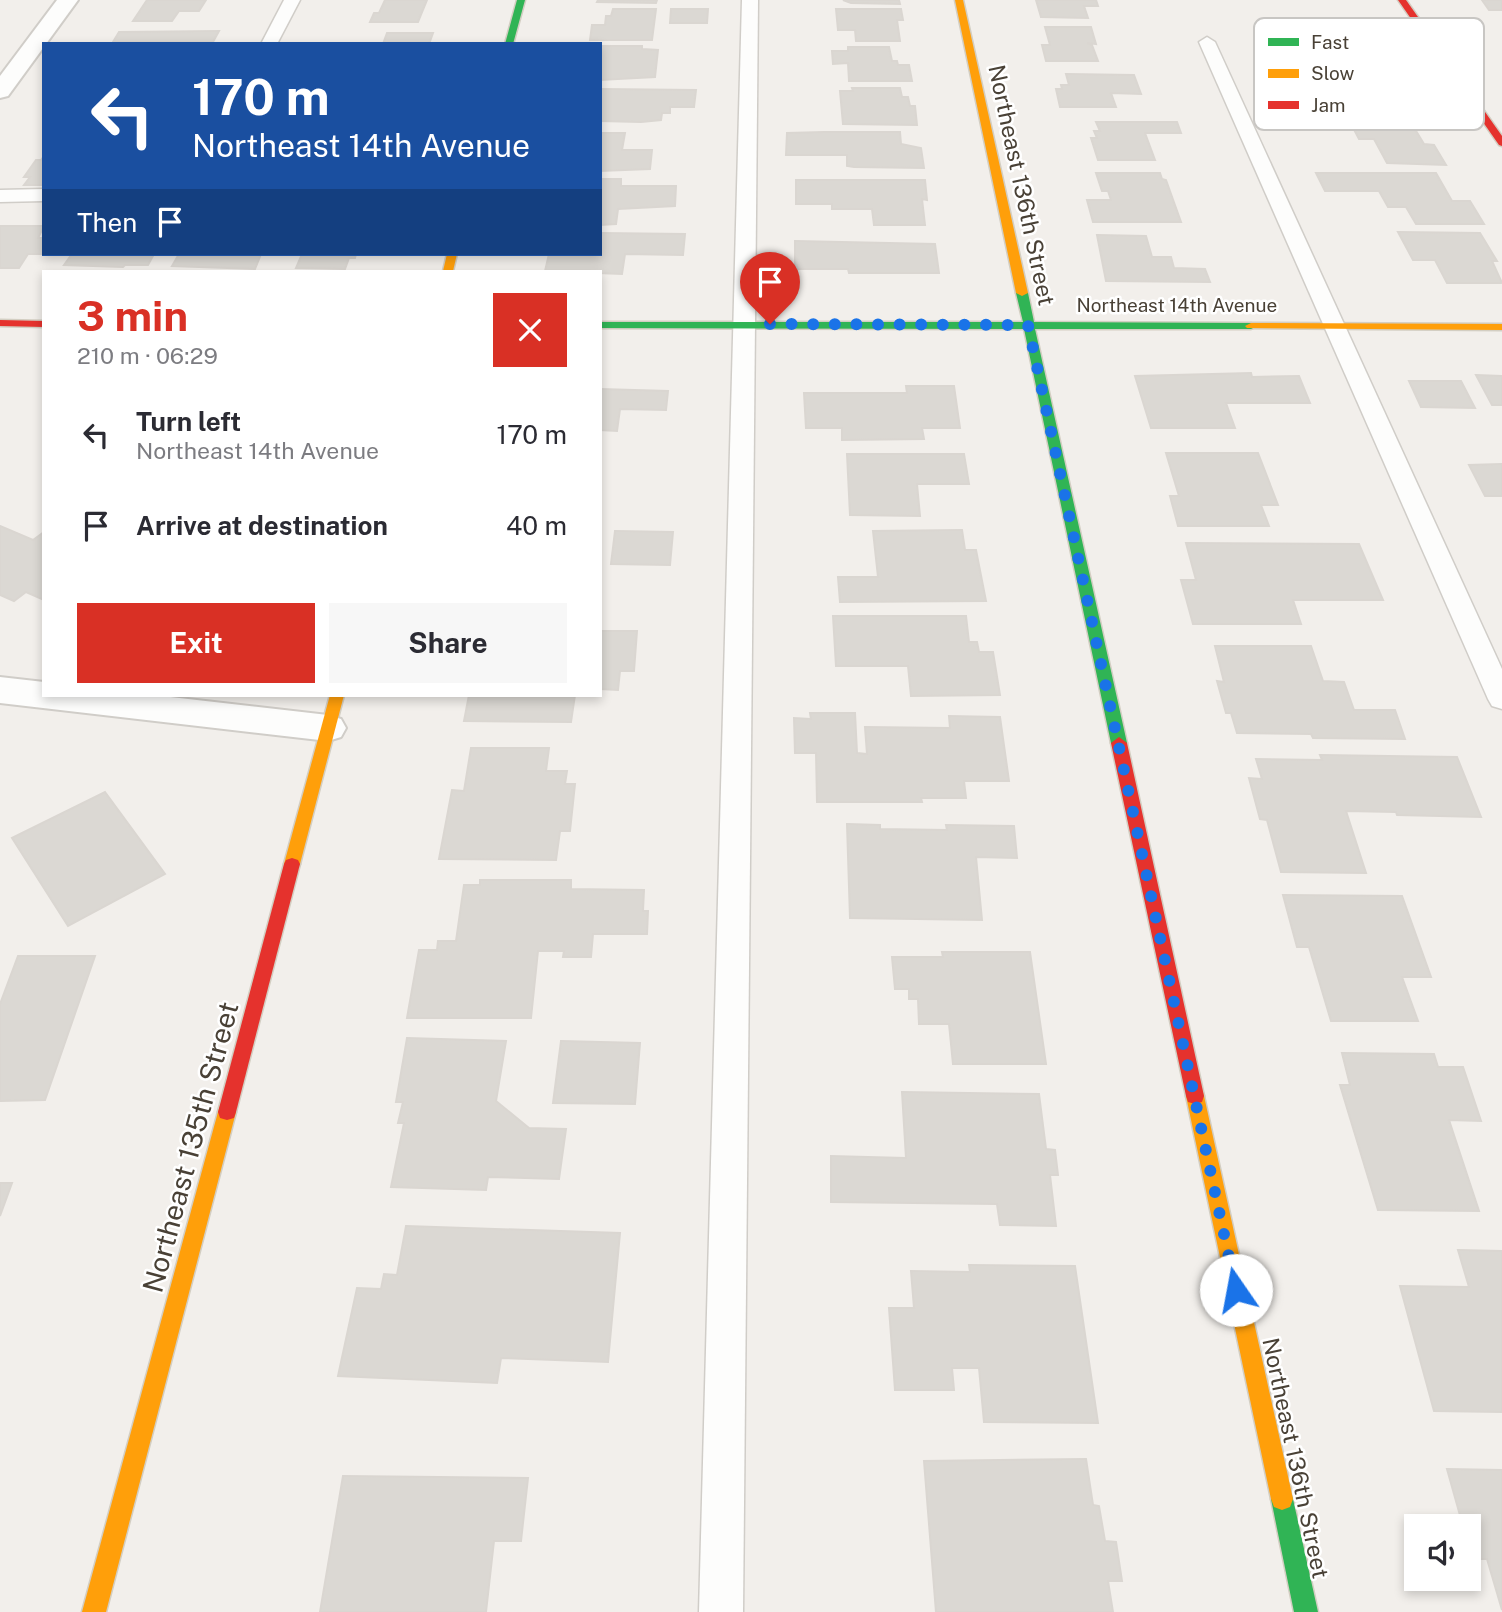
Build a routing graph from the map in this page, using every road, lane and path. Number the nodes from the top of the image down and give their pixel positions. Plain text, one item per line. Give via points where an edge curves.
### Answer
1 (68, 0) edge
2 (292, 0) edge
3 (521, 0) edge
4 (750, 0) edge
5 (959, 0) edge
6 (1402, 0) edge
7 (1415, 18) edge
8 (270, 42) edge
9 (510, 42) edge
10 (1208, 42) dead end
11 (0, 91) edge
12 (1484, 117) edge
13 (1502, 143) edge
14 (0, 195) edge
15 (42, 195) edge
16 (0, 323) edge
17 (42, 324) edge
18 (744, 324) junction
19 (602, 325) edge
20 (1028, 325) junction
21 (1335, 326) junction
22 (1502, 327) edge
23 (0, 690) edge
24 (42, 693) edge
25 (106, 697) edge
26 (1502, 699) edge
27 (333, 712) edge
28 (94, 1612) edge
29 (720, 1612) edge
30 (1306, 1612) edge

1 - 11 street
2 - 8 lane
3 - 9 street
4 - 18 lane
5 - 20 street, Northeast 136th Street
6 - 7 street
10 - 21 lane
12 - 13 street
14 - 15 lane
16 - 17 street
18 - 19 street, Northeast 14th Avenue
18 - 20 street, Northeast 14th Avenue
18 - 29 lane
20 - 21 street, Northeast 14th Avenue
20 - 30 street, Northeast 136th Street
21 - 22 street, Northeast 14th Avenue
21 - 26 lane
23 - 24 street
25 - 27 street
27 - 28 street, Northeast 135th Street

